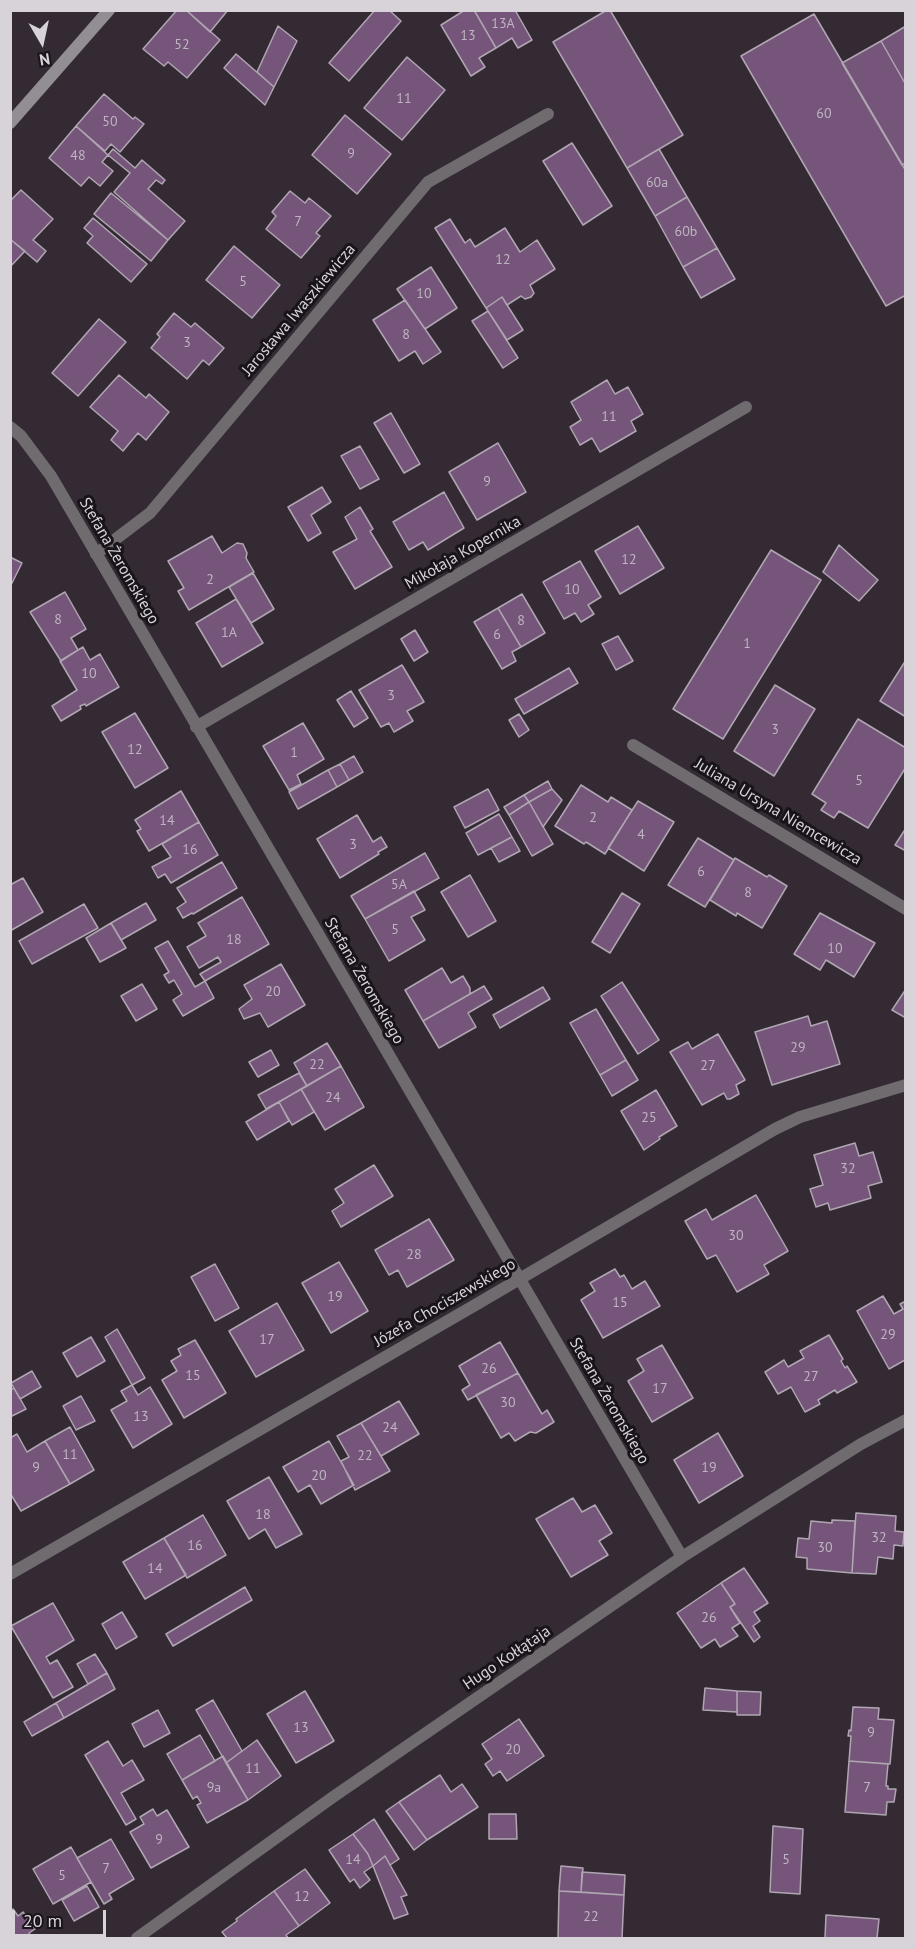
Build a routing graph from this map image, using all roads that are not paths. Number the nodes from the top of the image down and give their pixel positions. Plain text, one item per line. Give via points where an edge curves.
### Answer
1 (109, 10) edge
2 (548, 114) dead end
3 (10, 123) edge
4 (746, 407) dead end
5 (10, 427) edge
6 (96, 554) junction
7 (196, 727) junction
8 (633, 746) dead end
9 (906, 909) edge
10 (906, 1085) edge
11 (519, 1279) junction
12 (906, 1420) edge
13 (682, 1557) junction
14 (10, 1574) edge
15 (137, 1938) edge

1 - 3 street
2 - 6 street, Jarosława Iwaszkiewicza via 428,182 150,513
4 - 7 street, Mikołaja Kopernika
5 - 6 street, Stefana Żeromskiego via 51,476
6 - 7 street, Stefana Żeromskiego
7 - 11 street, Stefana Żeromskiego
8 - 9 street, Juliana Ursyna Niemcewicza
10 - 11 street, Józefa Chociszewskiego via 800,1117 775,1129
11 - 13 street, Stefana Żeromskiego
11 - 14 street, Józefa Chociszewskiego
12 - 13 street, Hugo Kołłątaja via 861,1444
13 - 15 street, Hugo Kołłątaja via 333,1797

